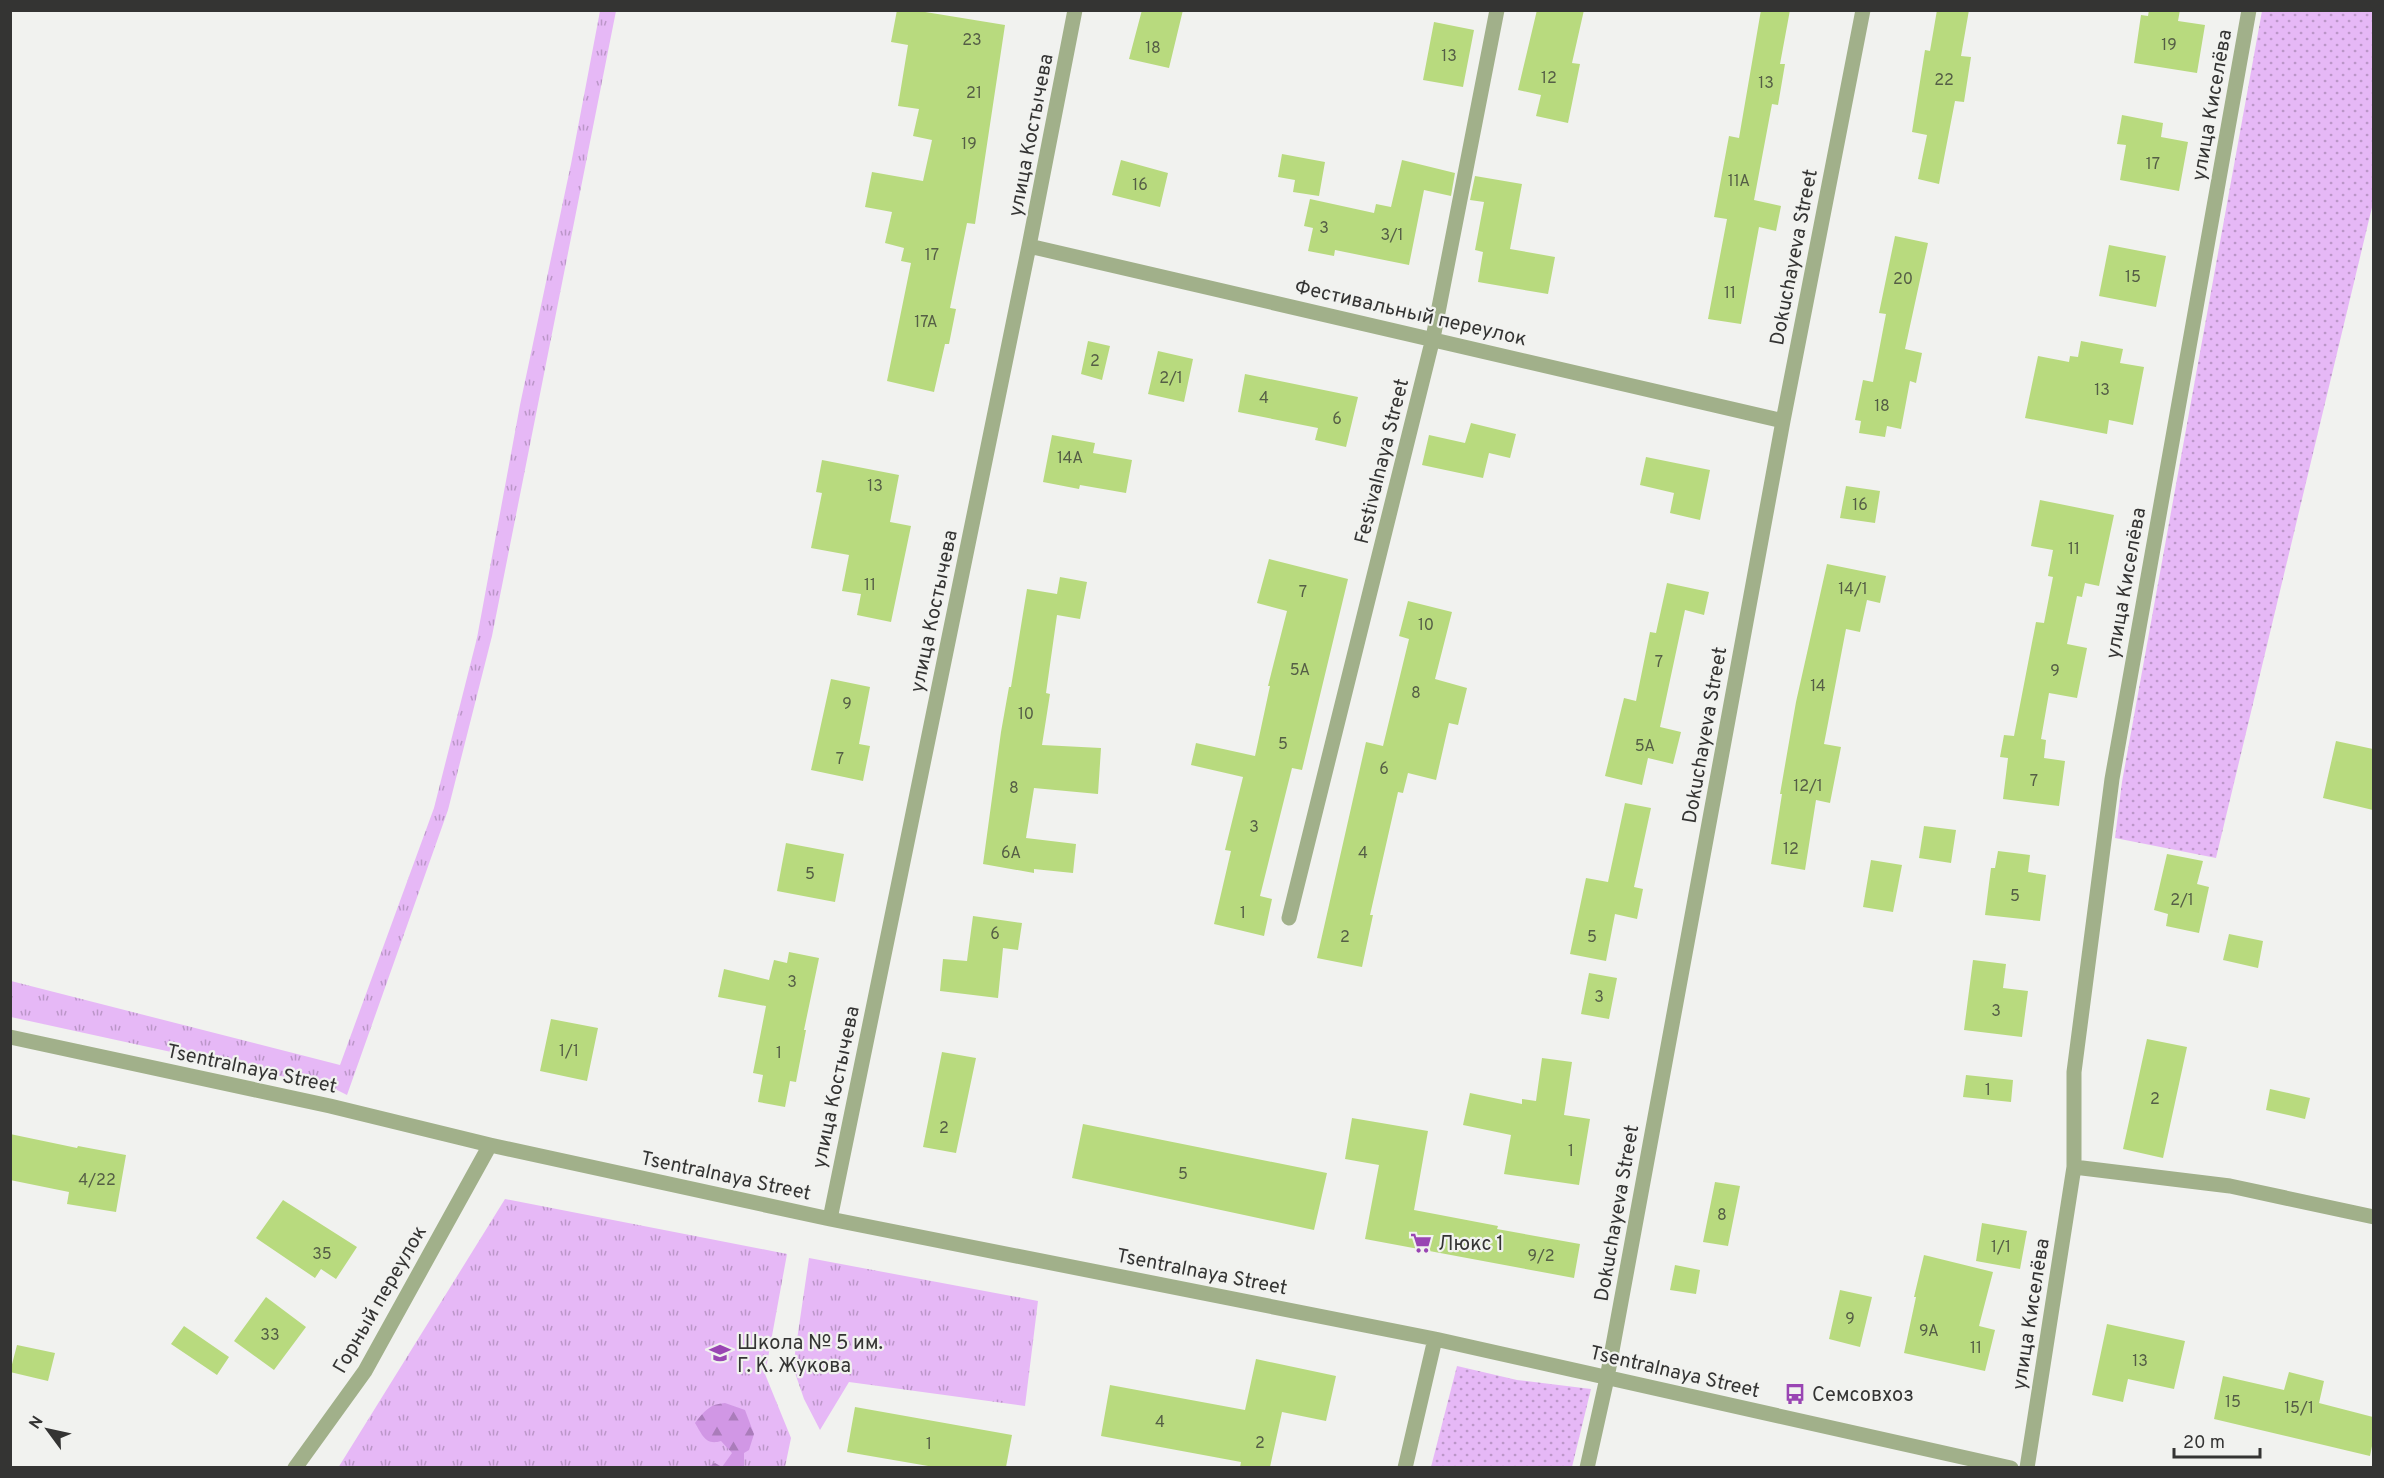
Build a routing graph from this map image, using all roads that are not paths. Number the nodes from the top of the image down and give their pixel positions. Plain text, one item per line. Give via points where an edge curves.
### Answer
1 (1075, 10) edge
2 (1497, 10) edge
3 (1863, 10) edge
4 (2249, 10) edge
5 (1029, 246) junction
6 (1433, 338) junction
7 (1783, 421) junction
8 (1289, 918) dead end
9 (10, 1037) edge
10 (490, 1145) junction
11 (2074, 1167) junction
12 (2373, 1217) edge
13 (830, 1219) junction
14 (1435, 1339) junction
15 (1608, 1378) junction
16 (295, 1467) edge
17 (1405, 1467) edge
18 (1587, 1467) edge
19 (2011, 1467) edge
20 (2027, 1467) edge

1 - 5 street, улица Костычева
2 - 6 street, Festivalnaya Street
3 - 7 street, Dokuchayeva Street
4 - 11 street, улица Киселёва via 2108,801 2074,1072
5 - 6 street, Фестивальный переулок
5 - 13 street, улица Костычева
6 - 7 street, Фестивальный переулок
6 - 8 street, Festivalnaya Street
7 - 15 street, Dokuchayeva Street
9 - 10 street, Tsentralnaya Street
10 - 13 street, Tsentralnaya Street
10 - 16 street, Горный переулок via 365,1371
11 - 12 street via 2230,1186
11 - 20 street, улица Киселёва
13 - 14 street, Tsentralnaya Street
14 - 15 street, Tsentralnaya Street
14 - 17 street
15 - 18 street, Dokuchayeva Street
15 - 19 street, Tsentralnaya Street

